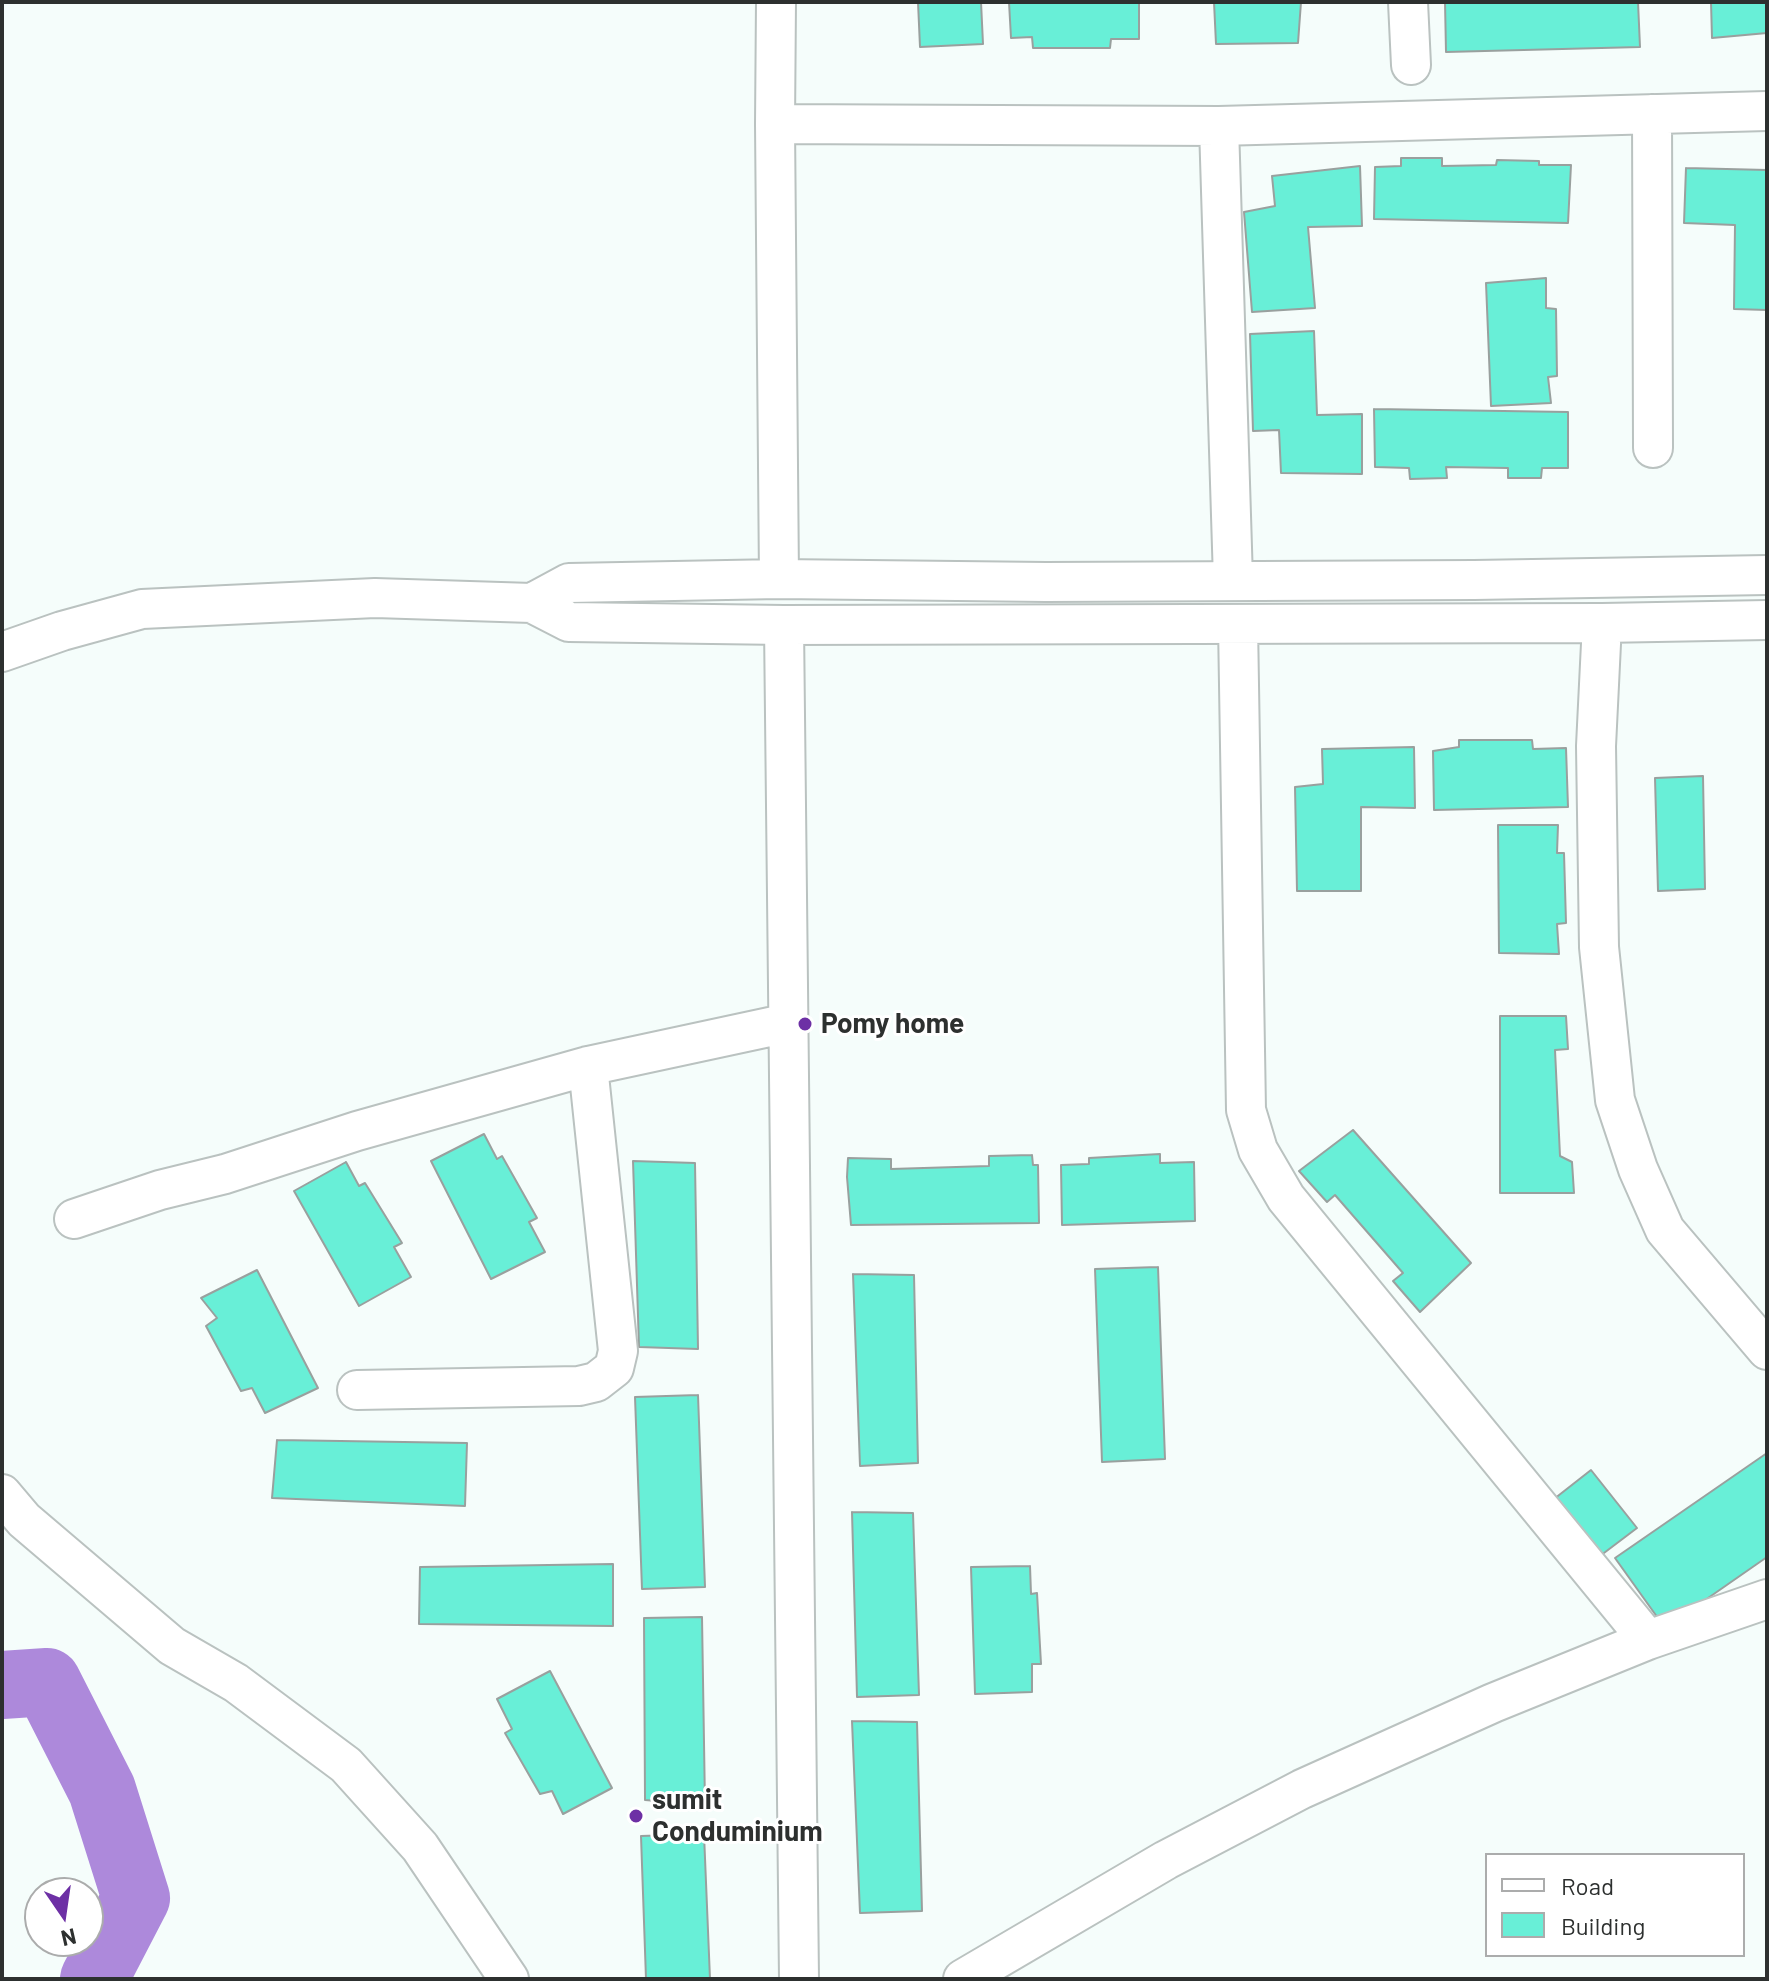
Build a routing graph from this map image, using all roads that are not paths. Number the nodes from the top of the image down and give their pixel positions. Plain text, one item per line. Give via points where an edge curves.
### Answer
1 (776, 2) edge
2 (1408, 2) edge
3 (1411, 65) dead end
4 (1767, 111) edge
5 (1652, 114) junction
6 (775, 124) junction
7 (1219, 126) junction
8 (1653, 448) dead end
9 (1748, 575) edge
10 (779, 579) junction
11 (1233, 580) junction
12 (569, 583) junction
13 (532, 603) junction
14 (1729, 620) junction
15 (1767, 620) edge
16 (569, 622) junction
17 (1602, 623) junction
18 (1238, 624) junction
19 (784, 625) junction
20 (2, 652) edge
21 (788, 1023) junction
22 (588, 1066) junction
23 (74, 1219) dead end
24 (1767, 1350) edge
25 (357, 1390) dead end
26 (2, 1494) edge
27 (1767, 1599) edge
28 (1648, 1640) junction
29 (509, 1979) edge
30 (799, 1979) edge
31 (963, 1979) edge

1 - 6 street
2 - 3 street
4 - 5 street
5 - 7 street
5 - 8 street
6 - 7 street
6 - 10 street
7 - 11 street
9 - 11 street
9 - 14 street
10 - 11 street
10 - 12 street
12 - 13 street
12 - 16 street
13 - 16 street
13 - 20 street via 375,598 142,609
14 - 15 street
14 - 17 street
16 - 19 street
17 - 18 street
17 - 24 street via 1596,746 1599,947 1615,1100 1665,1230
18 - 19 street
18 - 28 street via 1246,1110 1258,1150 1286,1198
19 - 21 street
21 - 22 street
21 - 30 street
22 - 23 street
22 - 25 street via 618,1351 614,1368 596,1382 579,1386
26 - 29 street via 24,1520 172,1646 236,1683 346,1765 420,1847
27 - 28 street
28 - 31 street via 1302,1789 1166,1860

